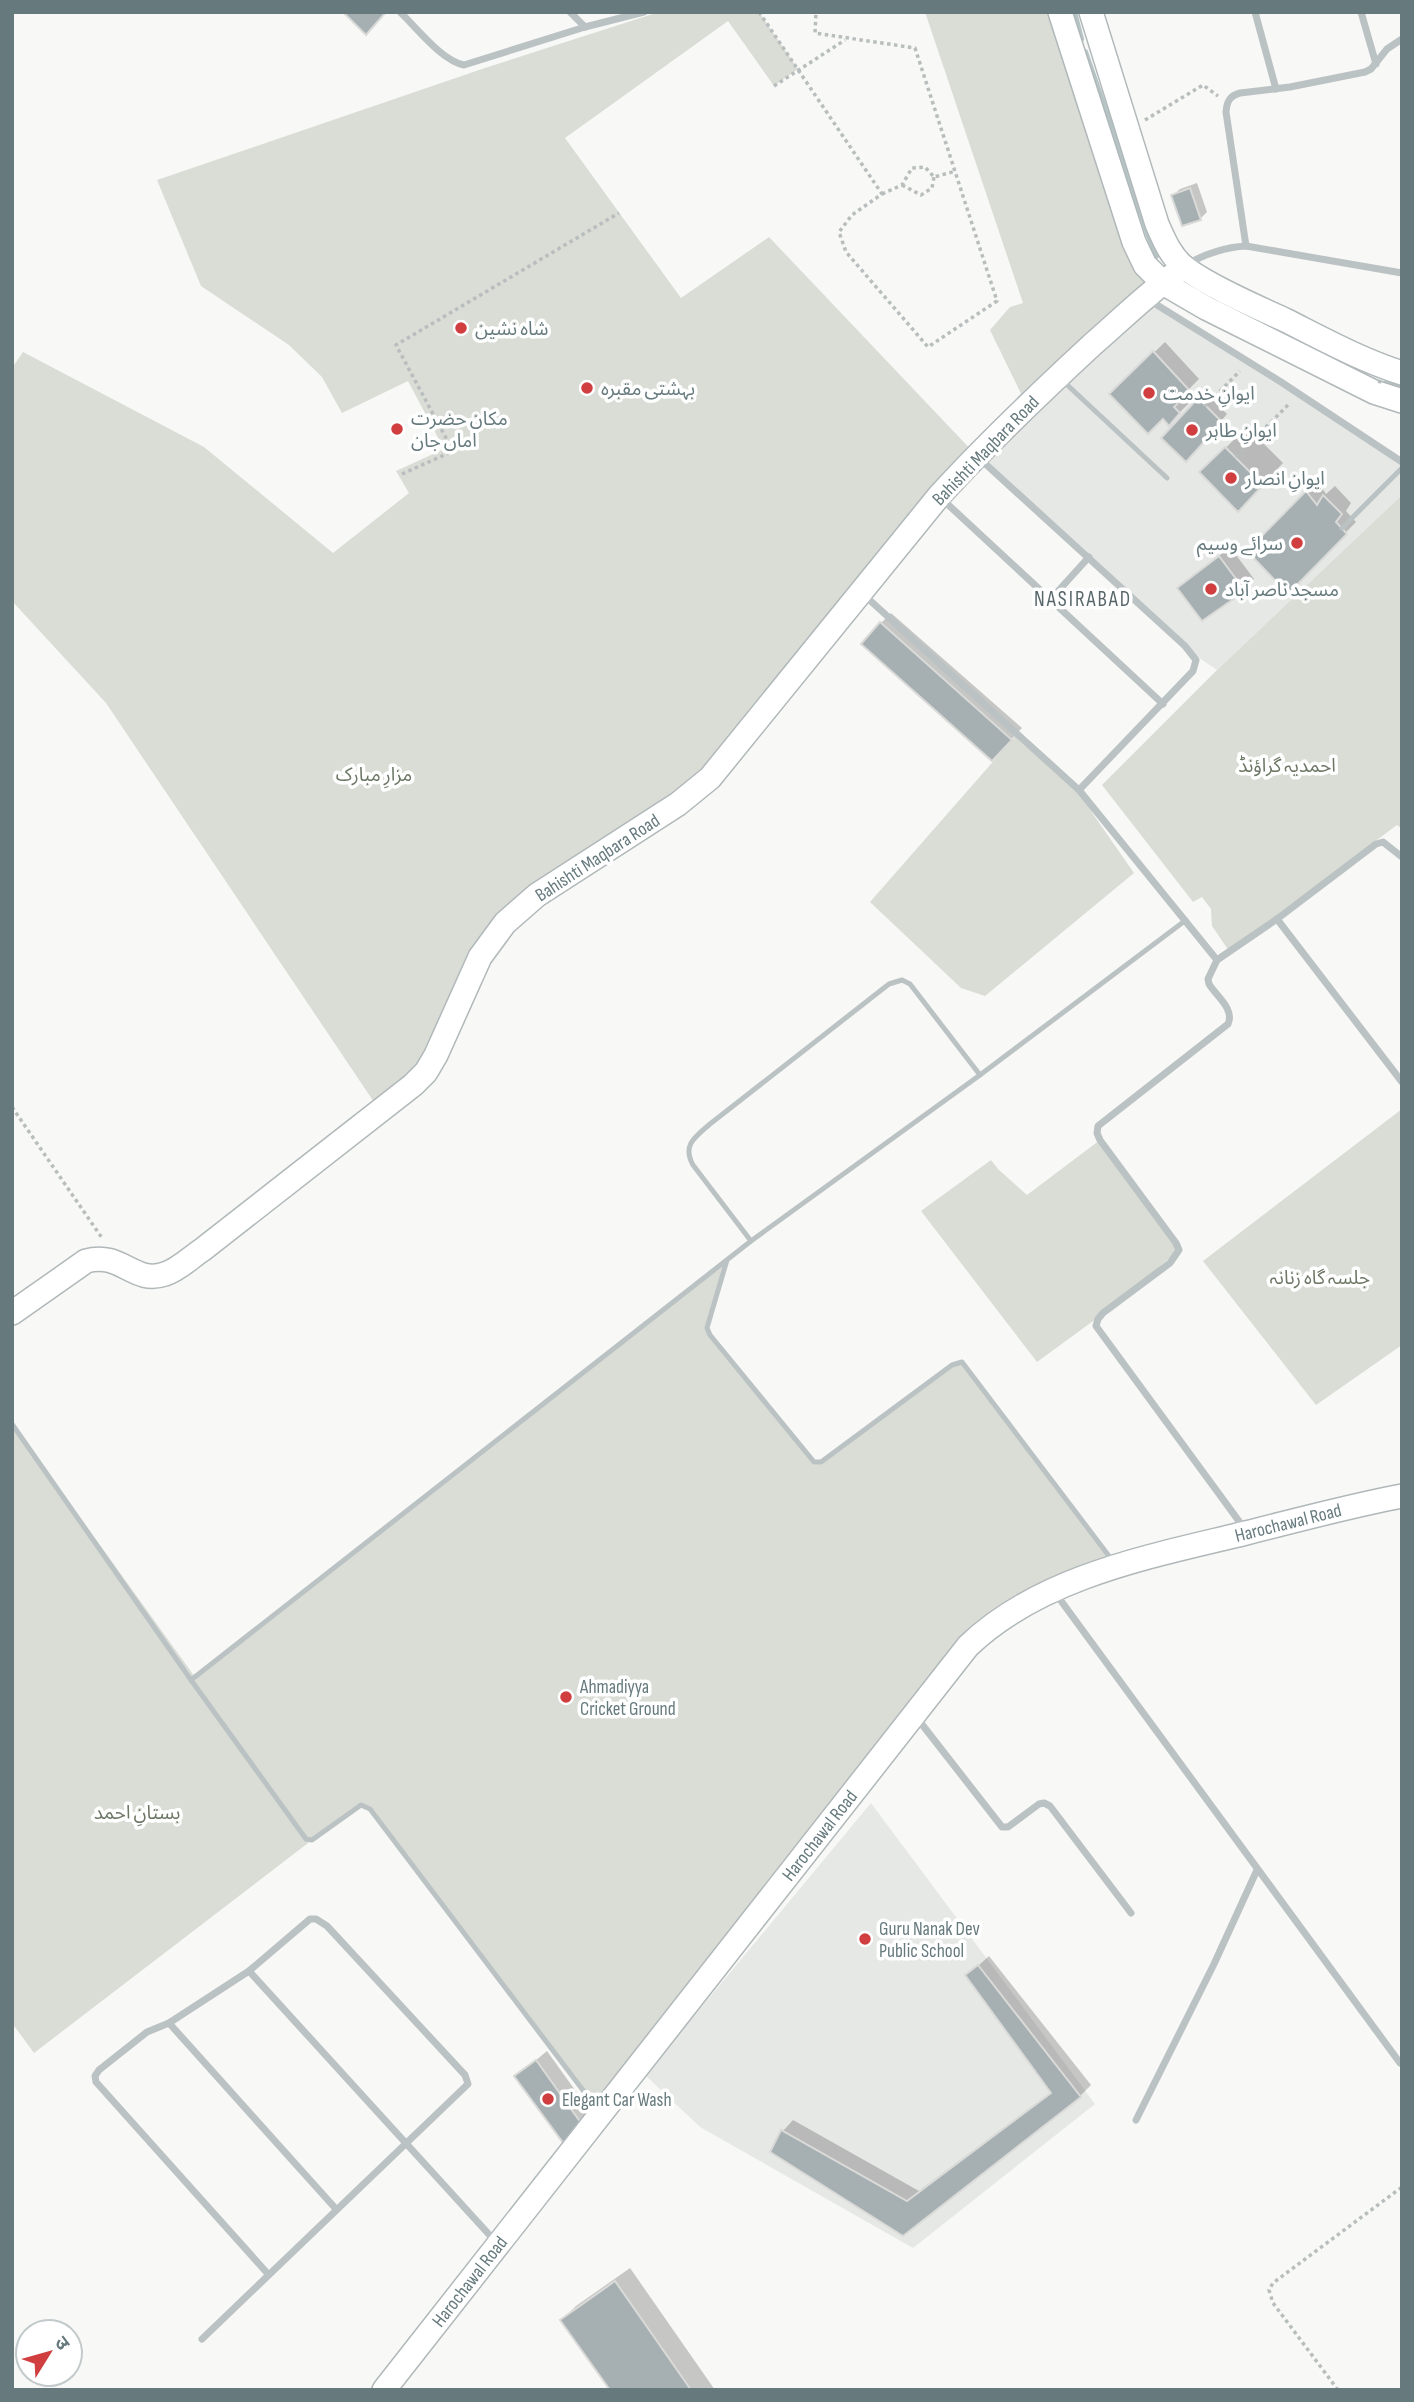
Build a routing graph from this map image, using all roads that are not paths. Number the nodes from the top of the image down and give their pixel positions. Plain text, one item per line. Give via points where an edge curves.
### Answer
1 (400, 12) edge
2 (570, 12) edge
3 (644, 12) edge
4 (1060, 12) edge
5 (1091, 12) edge
6 (1255, 12) edge
7 (1361, 12) edge
8 (585, 27) junction
9 (1402, 39) edge
10 (1376, 64) junction
11 (1276, 89) junction
12 (1246, 246) junction
13 (1190, 262) junction
14 (1402, 273) edge
15 (1163, 283) junction
16 (1145, 298) junction
17 (1058, 376) junction
18 (1383, 379) edge
19 (1402, 401) edge
20 (976, 455) junction
21 (1402, 462) edge
22 (1402, 468) edge
23 (1167, 478) dead end
24 (939, 496) junction
25 (1342, 528) dead end
26 (1089, 558) junction
27 (861, 592) junction
28 (1050, 600) junction
29 (1163, 704) junction
30 (1079, 790) junction
31 (1402, 857) edge
32 (1277, 919) junction
33 (1186, 920) junction
34 (1217, 960) junction
35 (980, 1075) junction
36 (1402, 1082) edge
37 (751, 1241) junction
38 (727, 1261) junction
39 (12, 1314) edge
40 (12, 1424) edge
41 (1402, 1496) edge
42 (1247, 1533) junction
43 (1116, 1566) junction
44 (1054, 1590) junction
45 (191, 1680) junction
46 (914, 1715) junction
47 (1257, 1870) junction
48 (1131, 1913) dead end
49 (249, 1971) junction
50 (169, 2023) junction
51 (1400, 2063) dead end
52 (601, 2113) junction
53 (1136, 2120) dead end
54 (405, 2143) junction
55 (336, 2209) junction
56 (498, 2244) junction
57 (268, 2274) junction
58 (202, 2339) dead end
59 (384, 2390) edge

1 - 8 street via 443,54 464,65
2 - 8 street
3 - 8 street
4 - 15 street via 1134,242 1145,265
5 - 13 street via 1157,224 1166,244
6 - 11 street
7 - 10 street
9 - 10 street
10 - 11 street via 1365,72
11 - 12 street via 1232,95 1227,102
12 - 13 street
12 - 14 street
13 - 15 street, Bahishti Maqbara Road
13 - 18 street via 1256,307
15 - 16 street, Bahishti Maqbara Road
15 - 18 street via 1206,308
16 - 17 street, Bahishti Maqbara Road
16 - 21 street
17 - 20 street, Bahishti Maqbara Road
17 - 23 lane
18 - 19 street
20 - 24 street, Bahishti Maqbara Road
20 - 26 street
22 - 25 lane
24 - 27 street, Bahishti Maqbara Road
24 - 28 street
26 - 28 street
26 - 29 street via 1196,660 1194,671
27 - 30 street
27 - 39 street, Bahishti Maqbara Road via 710,778 537,895 505,923 480,957 431,1064 412,1086 168,1273 143,1276 111,1259 97,1258 86,1261
28 - 29 street
29 - 30 street
30 - 33 street
31 - 32 street via 1383,842 1376,844
32 - 34 street
32 - 36 street
33 - 34 street
33 - 35 lane
34 - 42 street via 1208,979 1229,1011 1228,1024 1098,1126 1100,1140 1180,1250 1170,1263 1103,1313 1096,1325
35 - 37 lane
35 - 37 lane via 910,984 902,980 889,984 710,1124 689,1147 693,1165
37 - 38 lane
38 - 43 lane via 707,1328 710,1335 814,1462 821,1462 962,1362
38 - 45 lane
40 - 45 lane
41 - 42 street, Harochawal Road
42 - 43 street, Harochawal Road
43 - 44 street, Harochawal Road
44 - 46 street, Harochawal Road via 981,1634
44 - 47 street
45 - 52 lane via 309,1841 357,1807 370,1809
46 - 48 street via 1002,1827 1009,1827 1039,1804 1050,1806
46 - 52 street, Harochawal Road
47 - 51 street
47 - 53 street
49 - 50 street
49 - 54 street
49 - 54 street via 310,1919 322,1921 465,2075 466,2087
50 - 55 street
50 - 57 street via 147,2032 108,2062 95,2076 96,2082
52 - 56 street, Harochawal Road
54 - 55 street
54 - 56 street
55 - 57 street
56 - 59 street, Harochawal Road
57 - 58 street

